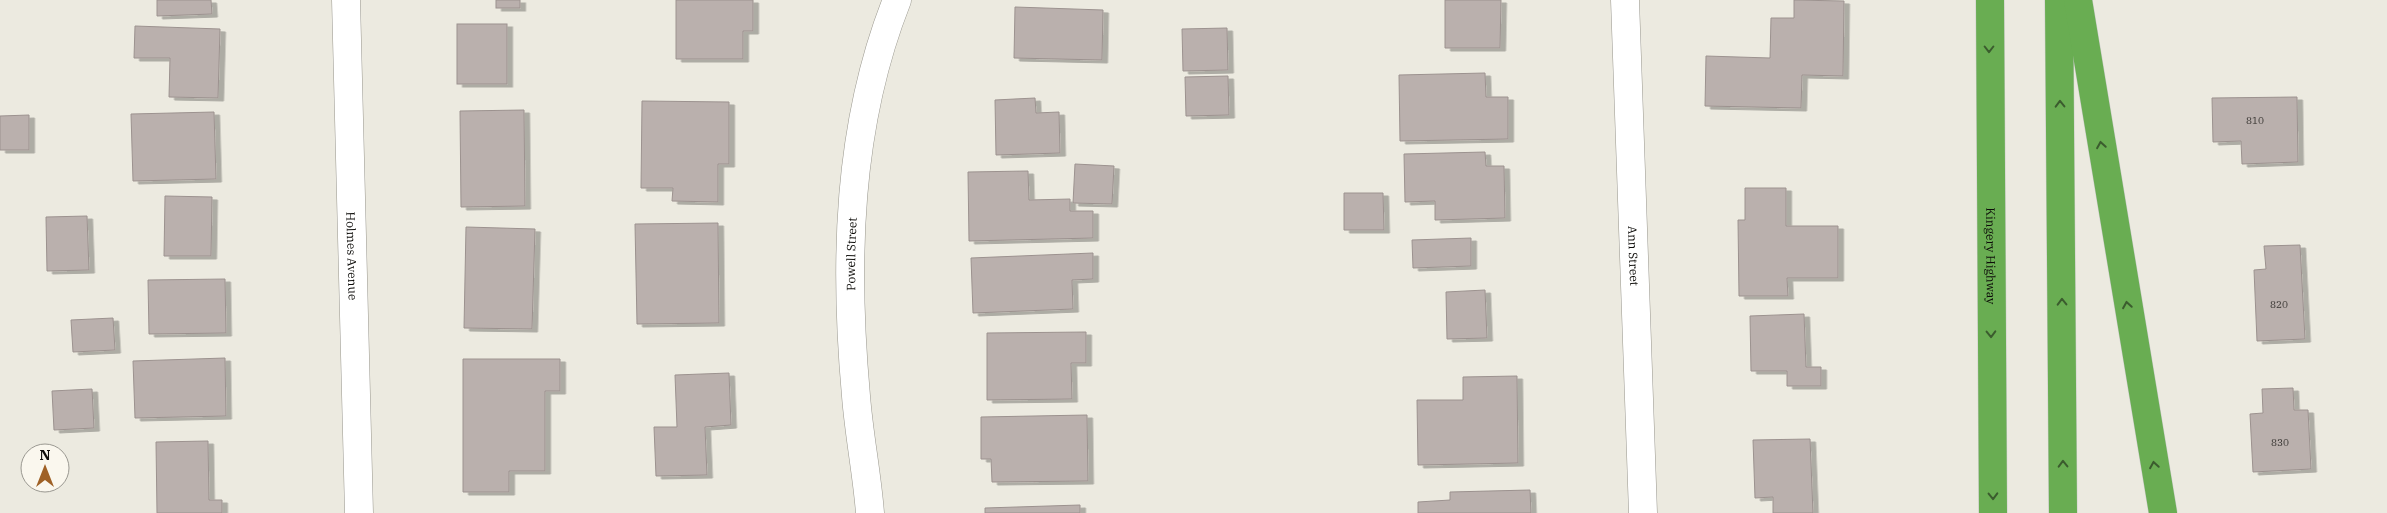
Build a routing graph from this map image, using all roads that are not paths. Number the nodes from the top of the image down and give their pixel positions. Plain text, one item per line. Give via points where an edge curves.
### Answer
1 (346, 0) edge
2 (897, 0) edge
3 (1624, 0) edge
4 (1990, 0) edge
5 (2058, 0) edge
6 (2078, 0) edge
7 (359, 513) edge
8 (870, 513) edge
9 (1643, 513) edge
10 (1993, 513) edge
11 (2064, 513) edge
12 (2163, 513) edge

1 - 7 street, Holmes Avenue
2 - 8 street, Powell Street via 877,60 858,146 850,218 856,397
3 - 9 street, Ann Street
4 -> 10 highway, Kingery Highway
11 -> 5 highway
12 -> 6 highway

